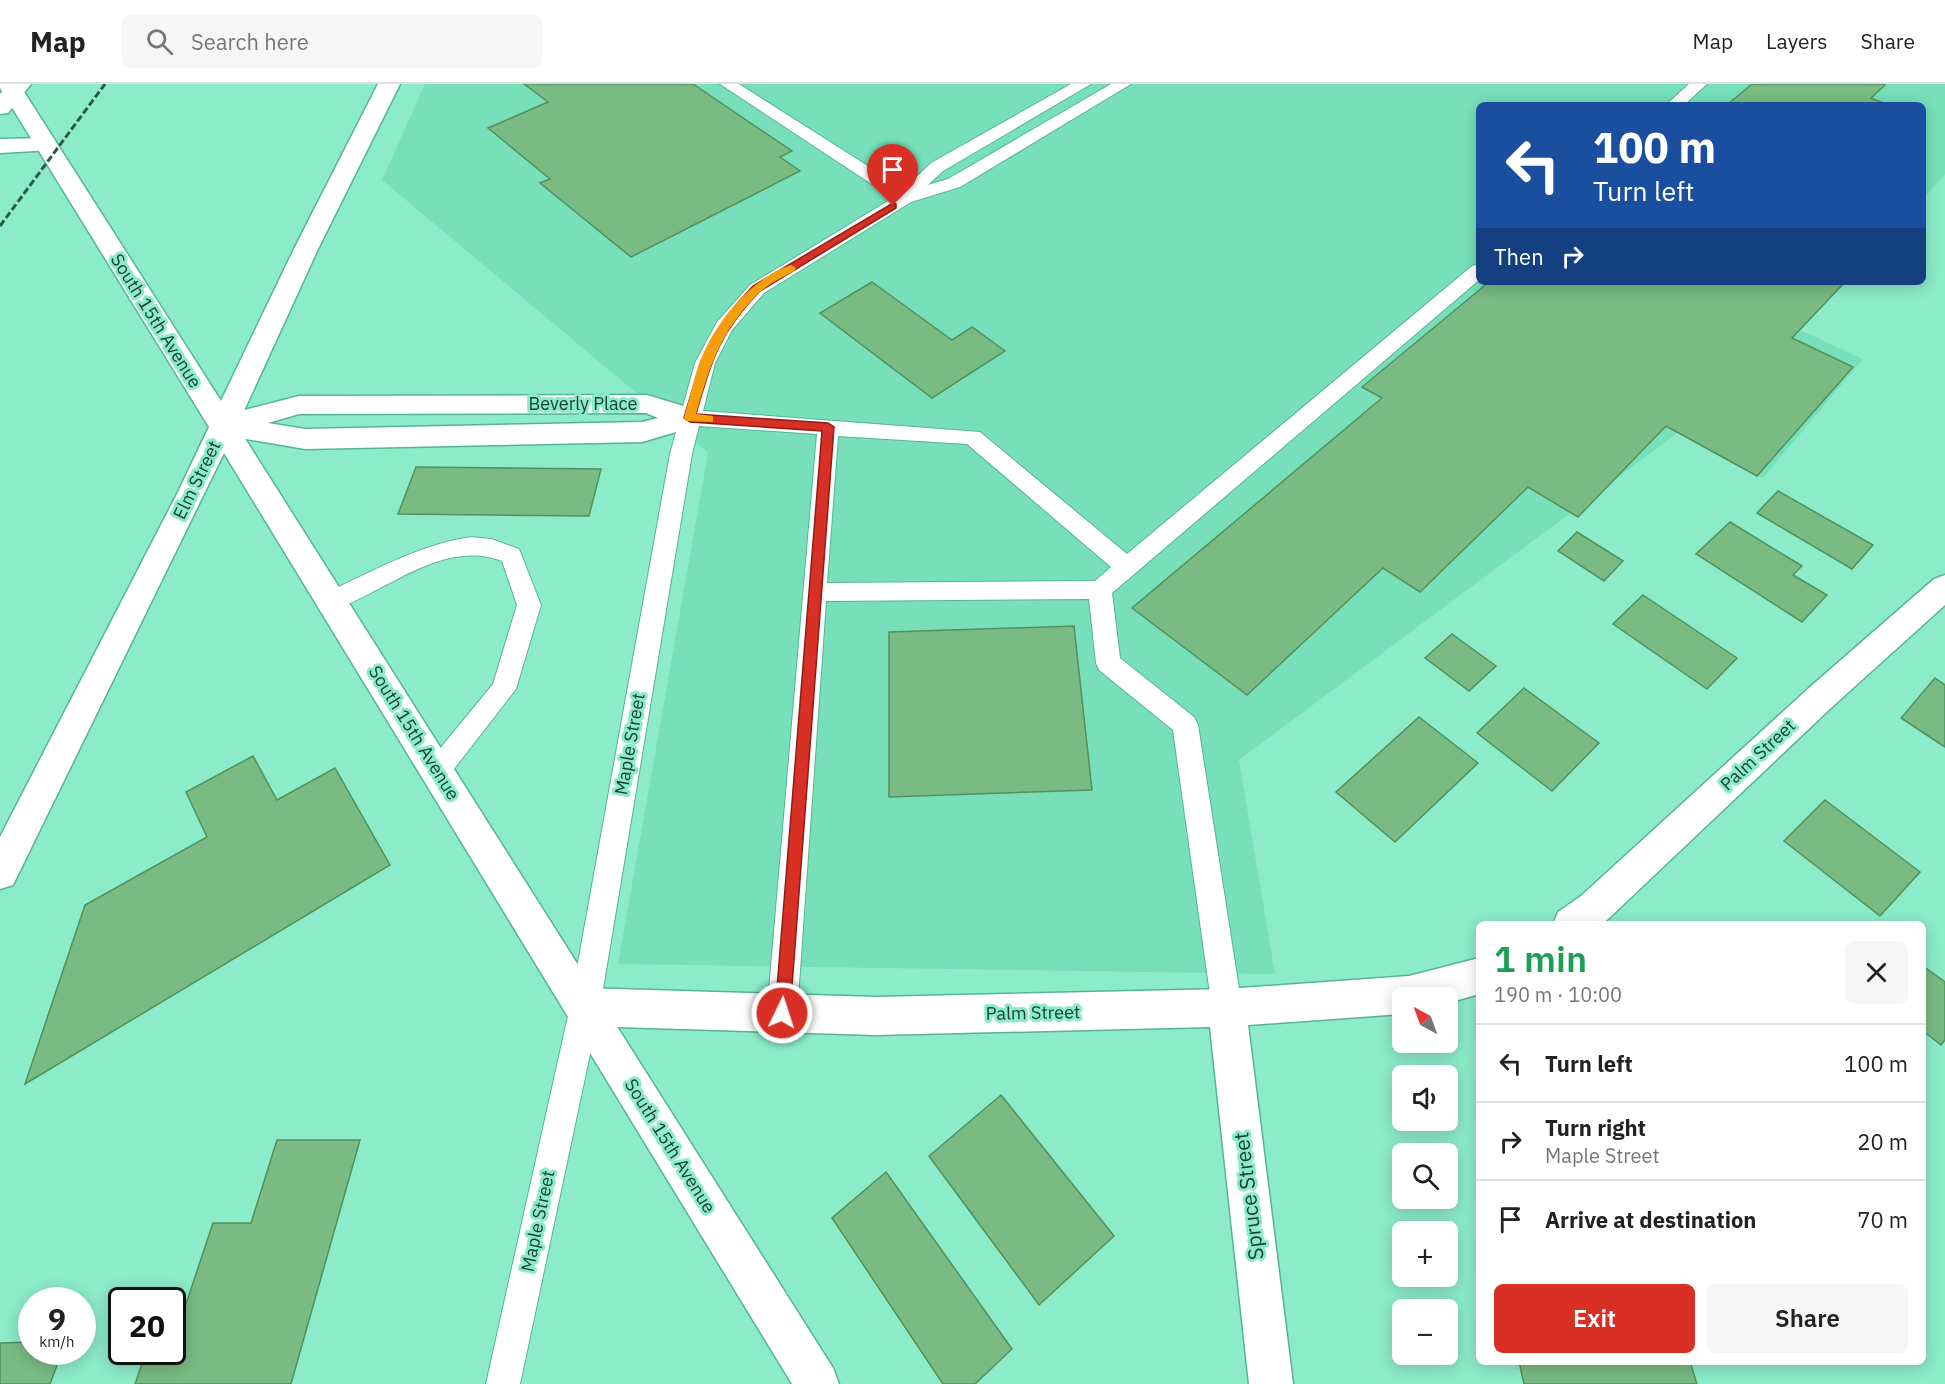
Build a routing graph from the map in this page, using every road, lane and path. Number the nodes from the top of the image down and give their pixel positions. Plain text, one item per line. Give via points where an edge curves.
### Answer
1 (389, 84) edge
2 (728, 84) edge
3 (1083, 84) edge
4 (1123, 84) edge
5 (1699, 84) edge
6 (10, 92) edge
7 (1678, 102) edge
8 (45, 145) junction
9 (0, 146) edge
10 (904, 198) junction
11 (1476, 273) edge
12 (690, 418) junction
13 (223, 425) junction
14 (828, 427) junction
15 (1127, 567) junction
16 (1945, 587) edge
17 (1100, 590) junction
18 (815, 592) junction
19 (332, 601) junction
20 (438, 770) junction
21 (0, 873) edge
22 (1575, 921) edge
23 (1476, 977) edge
24 (585, 1007) junction
25 (1227, 1008) junction
26 (782, 1013) junction
27 (502, 1384) edge
28 (817, 1384) edge
29 (1271, 1384) edge

1 - 13 street, Elm Street
2 - 10 lane
3 - 10 lane via 937,168
4 - 10 lane via 954,183
5 - 7 lane
6 - 8 street, South 15th Avenue
8 - 9 street
8 - 13 street, South 15th Avenue
10 - 12 lane, Maple Street via 757,289 745,301 723,327 705,363
11 - 15 lane
12 - 13 street, Beverly Place via 642,432 305,439
12 - 14 lane
12 - 24 lane, Maple Street via 676,477
13 - 19 street, South 15th Avenue
13 - 21 street, Elm Street
14 - 15 lane via 972,437
14 - 18 lane
15 - 17 lane
16 - 22 street, Palm Street
17 - 18 lane
17 - 25 lane via 1108,663 1185,725
18 - 26 lane
19 - 20 street, South 15th Avenue
19 - 20 lane via 438,552 472,546 495,548 511,555 529,605 504,689
20 - 24 street, South 15th Avenue
23 - 25 street, Palm Street via 1409,995
24 - 26 street, Palm Street
24 - 27 lane, Maple Street
24 - 28 street, South 15th Avenue
25 - 26 street, Palm Street via 876,1016
25 - 29 street, Spruce Street

